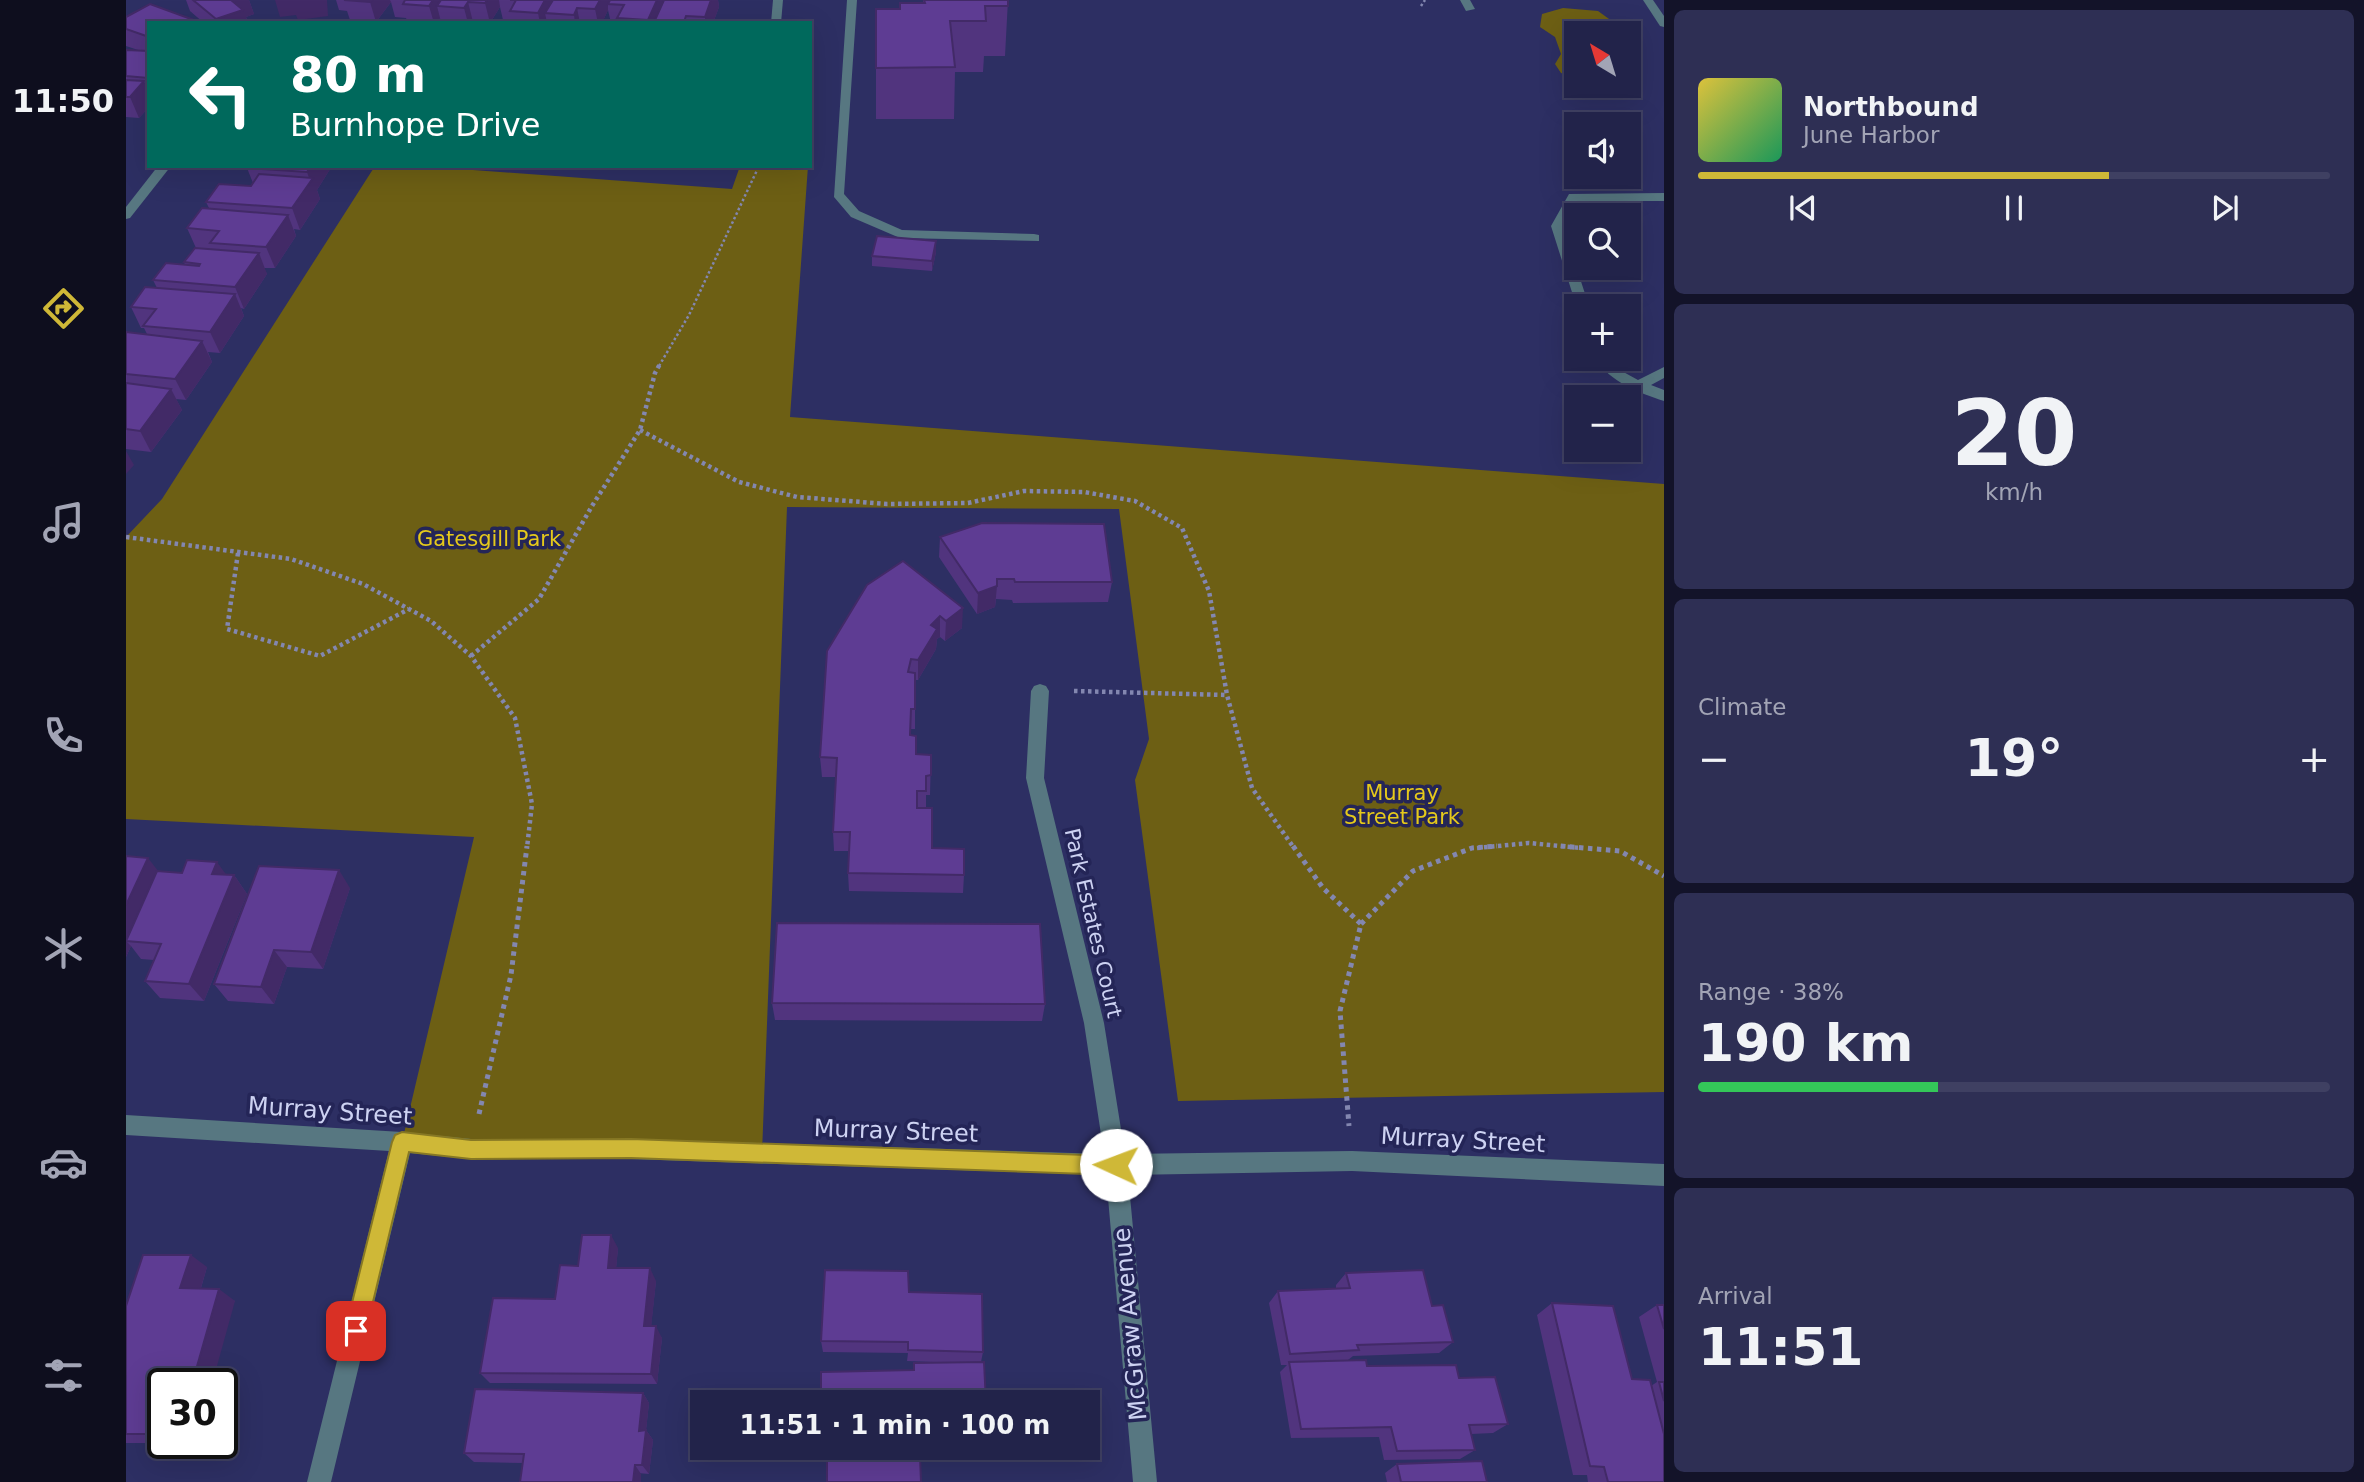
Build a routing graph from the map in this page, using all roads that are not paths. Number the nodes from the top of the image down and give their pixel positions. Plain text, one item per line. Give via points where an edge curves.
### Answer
1 (778, 0) edge
2 (852, 0) edge
3 (1648, 0) edge
4 (776, 21) edge
5 (1664, 24) edge
6 (162, 168) edge
7 (1664, 197) edge
8 (126, 215) edge
9 (1034, 238) dead end
10 (1579, 294) edge
11 (1611, 371) edge
12 (1664, 372) edge
13 (1641, 384) junction
14 (1664, 396) edge
15 (1040, 691) road end
16 (126, 1125) edge
17 (402, 1142) junction
18 (1116, 1165) junction
19 (1664, 1175) edge
20 (319, 1482) edge
21 (1145, 1482) edge

1 - 4 street
2 - 9 street via 838,194 855,214 900,233
3 - 5 street
6 - 8 street
7 - 10 street via 1573,197 1557,226
11 - 13 street
12 - 13 street
13 - 14 street
15 - 18 street, Park Estates Court via 1035,778 1094,1023
16 - 17 street, Murray Street
17 - 18 street, Murray Street via 471,1149 631,1149
17 - 20 street
18 - 19 street, Murray Street via 1352,1161
18 - 21 street, McGraw Avenue

